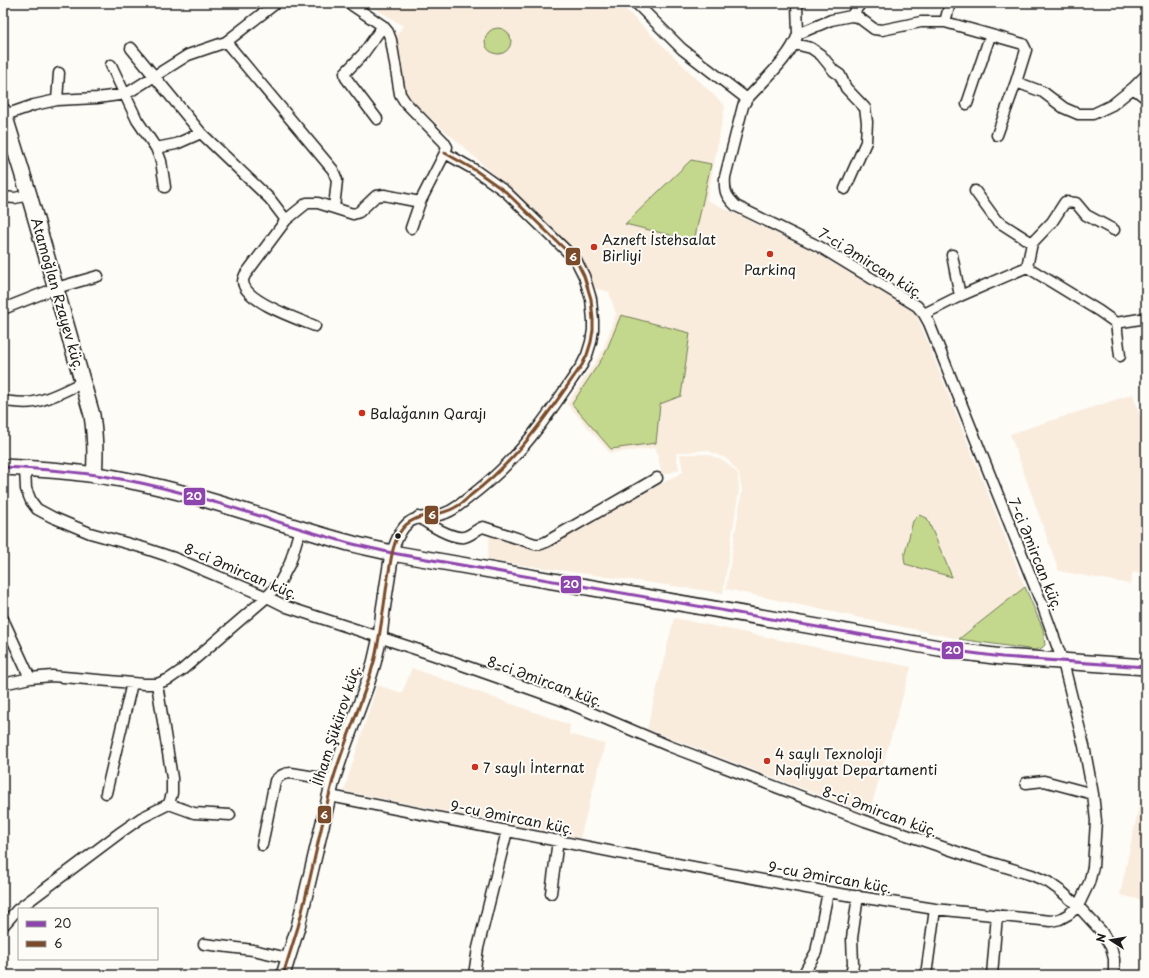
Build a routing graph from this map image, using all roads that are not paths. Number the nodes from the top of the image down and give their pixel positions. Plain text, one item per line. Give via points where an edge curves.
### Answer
1 (276, 3) edge
2 (349, 3) edge
3 (636, 3) edge
4 (797, 3) edge
5 (861, 3) edge
6 (950, 3) edge
7 (851, 16) junction
8 (945, 22) junction
9 (383, 26) junction
10 (990, 36) junction
11 (796, 39) junction
12 (226, 42) junction
13 (132, 48) dead end
14 (111, 65) dead end
15 (59, 72) dead end
16 (154, 75) junction
17 (1146, 75) edge
18 (1016, 82) junction
19 (1133, 88) junction
20 (126, 94) junction
21 (747, 98) junction
22 (1146, 98) edge
23 (57, 100) junction
24 (967, 104) dead end
25 (4, 113) edge
26 (377, 119) dead end
27 (201, 132) junction
28 (997, 135) dead end
29 (156, 148) junction
30 (445, 153) junction
31 (165, 187) dead end
32 (845, 189) dead end
33 (976, 191) dead end
34 (29, 195) junction
35 (3, 197) edge
36 (420, 202) junction
37 (334, 208) junction
38 (286, 220) junction
39 (411, 228) dead end
40 (1114, 230) dead end
41 (1032, 243) junction
42 (952, 255) dead end
43 (1027, 267) junction
44 (98, 276) dead end
45 (56, 288) junction
46 (960, 296) junction
47 (3, 309) edge
48 (924, 314) junction
49 (1146, 318) edge
50 (1116, 323) junction
51 (315, 326) dead end
52 (1120, 356) dead end
53 (83, 382) junction
54 (3, 401) edge
55 (3, 467) edge
56 (26, 468) junction
57 (94, 475) junction
58 (656, 478) dead end
59 (418, 517) junction
60 (300, 529) junction
61 (392, 553) junction
62 (267, 597) junction
63 (3, 619) edge
64 (380, 637) junction
65 (1063, 662) junction
66 (1146, 667) edge
67 (30, 678) junction
68 (132, 683) junction
69 (3, 684) edge
70 (157, 684) junction
71 (333, 780) junction
72 (1026, 783) dead end
73 (106, 793) dead end
74 (1094, 794) junction
75 (330, 796) junction
76 (170, 804) junction
77 (230, 815) dead end
78 (508, 830) junction
79 (558, 840) junction
80 (262, 845) dead end
81 (828, 892) junction
82 (551, 893) dead end
83 (858, 896) junction
84 (1078, 906) junction
85 (20, 908) edge
86 (18, 909) edge
87 (935, 909) junction
88 (997, 915) junction
89 (3, 926) edge
90 (204, 944) dead end
91 (288, 958) junction
92 (284, 975) edge
93 (474, 975) edge
94 (803, 975) edge
95 (851, 975) edge
96 (926, 975) edge
97 (992, 975) edge
98 (1114, 975) edge

1 - 12 street, Atamoğlan Rzayev küç.
2 - 9 street
3 - 21 street via 682,49
4 - 11 street
5 - 7 street
6 - 8 street
7 - 8 street via 858,17 874,29 882,30 921,22
7 - 11 street via 831,20
8 - 10 street
9 - 26 street via 363,54 345,73 346,78
9 - 30 street via 391,40 400,94 444,142
10 - 18 street via 1023,44 1026,50
10 - 24 street
11 - 21 street, 7-ci Əmircan küç. via 788,54
11 - 32 street via 821,55 865,108 866,142
12 - 16 street, Atamoğlan Rzayev küç. via 188,55
12 - 37 street via 333,170 337,180
13 - 16 street
14 - 20 street
15 - 23 street
16 - 20 street, Atamoğlan Rzayev küç.
16 - 27 street
17 - 19 street
18 - 19 street via 1043,92 1064,108 1078,114 1093,114 1112,105
18 - 28 street
19 - 22 street
20 - 23 street, Atamoğlan Rzayev küç.
20 - 29 street via 137,120
21 - 48 street, 7-ci Əmircan küç. via 725,177 724,188 728,197 736,206 820,247 917,306
23 - 25 street, Atamoğlan Rzayev küç.
25 - 34 main road, Atamoğlan Rzayev küç.
27 - 29 street via 176,144
27 - 38 street via 270,200
29 - 31 street
30 - 36 street
30 - 59 street via 506,192 576,260 591,299 593,330 582,365 508,464 488,483 454,508 439,514
33 - 41 street via 996,220
34 - 35 street
34 - 45 main road, Atamoğlan Rzayev küç.
36 - 37 street via 384,195 376,196 359,212 353,214
36 - 39 street
37 - 38 street via 308,203
38 - 51 street via 243,281 246,290 266,306
40 - 41 street via 1086,215 1076,203 1065,202 1052,222
41 - 43 street
42 - 46 street
43 - 46 street
43 - 50 street
44 - 45 street
45 - 47 street
45 - 53 main road, Atamoğlan Rzayev küç.
46 - 48 street
48 - 65 street, 7-ci Əmircan küç.
49 - 50 street
50 - 52 street
53 - 54 street via 34,402
53 - 57 main road, Atamoğlan Rzayev küç. via 95,435
55 - 56 main road
56 - 57 main road
56 - 62 street, 8-ci Əmircan küç. via 26,489 30,501 37,509 52,518 90,533 177,559
57 - 60 main road via 168,489
58 - 59 street via 541,544 483,527 462,538 434,527
59 - 61 street via 401,531
60 - 61 main road
60 - 62 street via 290,563 280,582
61 - 64 street, İlham Şükürov küç.
61 - 65 main road via 956,651
62 - 64 street, 8-ci Əmircan küç. via 287,607
62 - 70 street via 182,670
63 - 67 street
64 - 71 street, İlham Şükürov küç. via 366,688
64 - 84 street, 8-ci Əmircan küç. via 559,699 670,746 865,821 1032,875 1048,882
65 - 66 main road
65 - 74 street, 9-cu Əmircan küç. via 1083,738
67 - 68 street via 52,676
67 - 69 street
68 - 70 street
68 - 73 street
70 - 76 street via 172,778
71 - 75 street, İlham Şükürov küç.
71 - 80 street via 291,773 279,776 275,781
72 - 74 street via 1044,781
74 - 84 street, 9-cu Əmircan küç. via 1096,822 1093,867 1089,883
75 - 78 street, 9-cu Əmircan küç.
75 - 91 street, İlham Şükürov küç.
76 - 77 street via 194,813
76 - 85 street via 141,818
78 - 79 street, 9-cu Əmircan küç.
78 - 93 street via 478,948
79 - 81 street, 9-cu Əmircan küç.
79 - 82 street
81 - 83 street, 9-cu Əmircan küç.
81 - 94 street via 816,952
83 - 87 street, 9-cu Əmircan küç.
83 - 95 street via 852,938
84 - 88 street, 9-cu Əmircan küç. via 1069,914 1051,921
84 - 98 street, 8-ci Əmircan küç. via 1101,931 1111,947
86 - 89 street
87 - 88 street, 9-cu Əmircan küç.
87 - 96 street
88 - 97 street
90 - 91 street via 253,950
91 - 92 street, İlham Şükürov küç.

